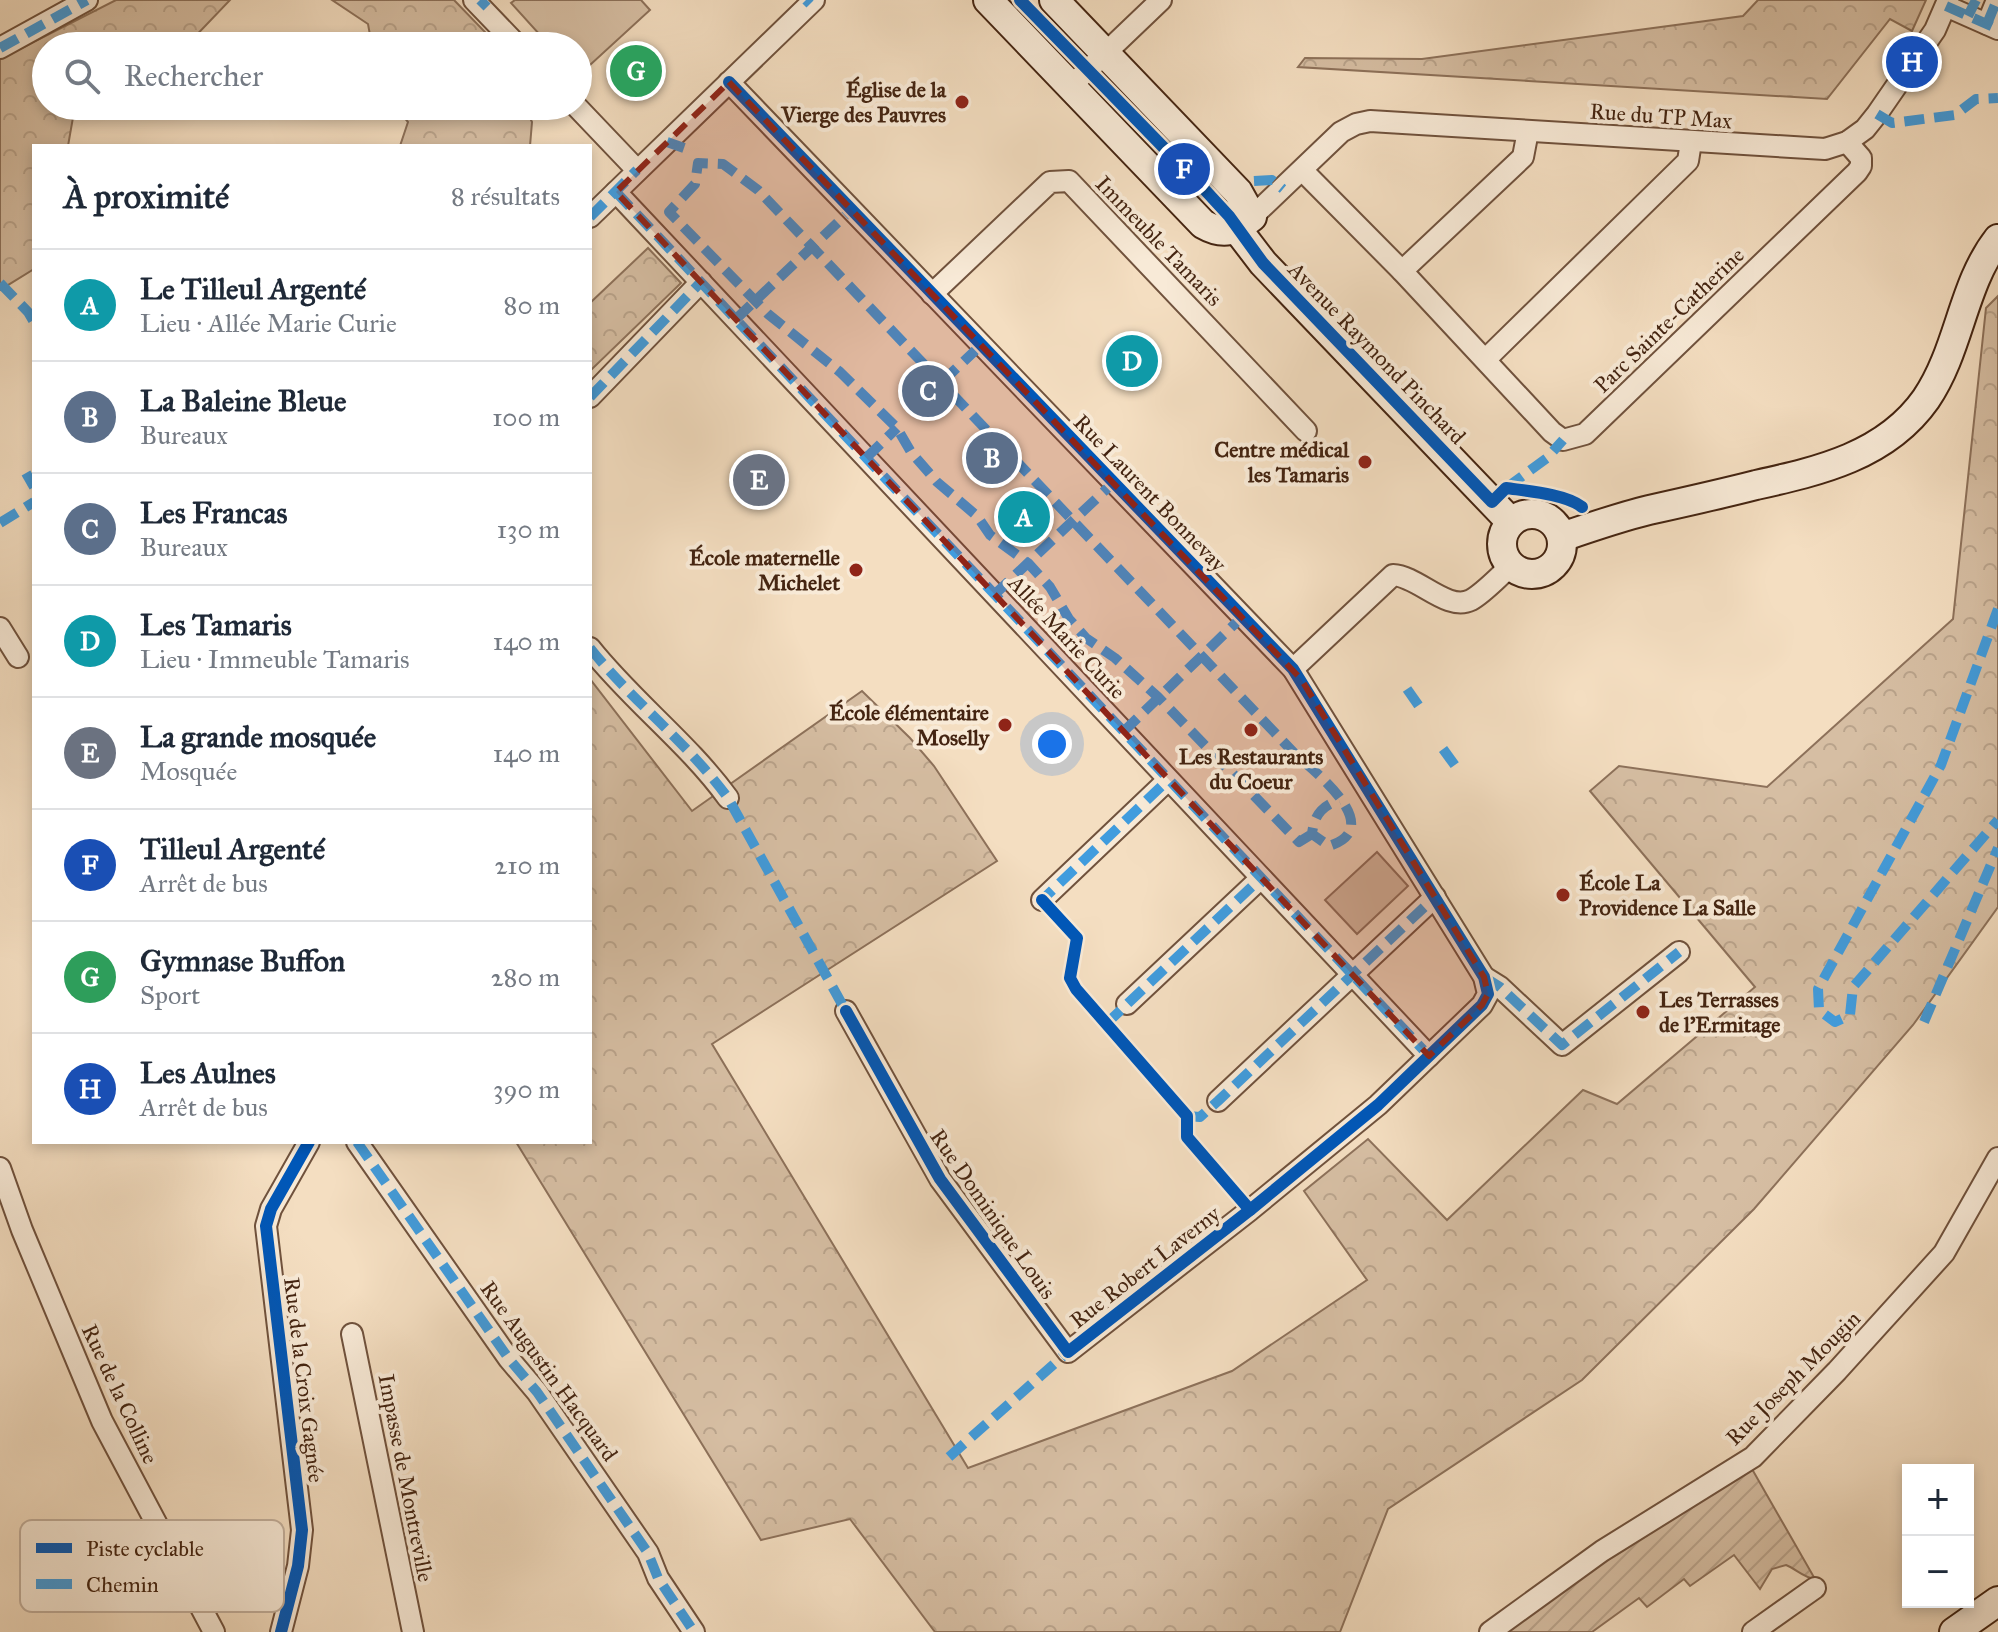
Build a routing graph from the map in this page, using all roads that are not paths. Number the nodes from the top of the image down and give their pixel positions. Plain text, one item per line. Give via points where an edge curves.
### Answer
1 (87, 0) edge
2 (474, 0) edge
3 (814, 0) edge
4 (988, 0) edge
5 (1054, 0) edge
6 (1161, 0) edge
7 (1997, 0) edge
8 (1947, 3) edge
9 (1992, 26) edge
10 (505, 32) edge
11 (0, 48) edge
12 (1106, 53) junction
13 (729, 82) junction
14 (1071, 86) junction
15 (589, 120) edge
16 (1528, 131) junction
17 (1691, 142) junction
18 (1847, 142) junction
19 (1309, 165) junction
20 (637, 170) junction
21 (616, 192) junction
22 (592, 215) edge
23 (1244, 223) junction
24 (1998, 239) edge
25 (1402, 271) junction
26 (701, 282) junction
27 (932, 294) junction
28 (1486, 359) junction
29 (592, 395) edge
30 (1306, 431) dead end
31 (1511, 522) junction
32 (1562, 537) junction
33 (1511, 566) junction
34 (0, 628) edge
35 (592, 650) edge
36 (18, 657) dead end
37 (1293, 669) junction
38 (1168, 780) junction
39 (728, 798) dead end
40 (1261, 878) junction
41 (1435, 897) junction
42 (1042, 900) dead end
43 (1679, 952) dead end
44 (1352, 974) junction
45 (1484, 977) junction
46 (1127, 1004) dead end
47 (846, 1011) dead end
48 (1429, 1056) junction
49 (1218, 1101) dead end
50 (308, 1144) edge
51 (358, 1144) edge
52 (1998, 1158) edge
53 (0, 1168) edge
54 (352, 1334) dead end
55 (1068, 1352) joint
56 (155, 1520) edge
57 (1815, 1588) dead end
58 (1998, 1601) edge
59 (203, 1612) edge
60 (214, 1632) edge
61 (281, 1632) edge
62 (413, 1632) edge
63 (694, 1632) edge
64 (1490, 1632) edge
65 (1753, 1632) edge
66 (1954, 1632) edge

1 - 11 street
2 - 10 street
3 - 13 street
4 - 14 street
5 - 12 street, Avenue Raymond Pinchard
6 - 12 street
7 - 9 street
8 - 9 street
8 - 18 street via 1935,30 1877,114
12 - 14 street
12 - 23 street, Avenue Raymond Pinchard via 1238,192
13 - 20 street
13 - 27 street, Rue Laurent Bonnevay
14 - 23 street via 1203,224 1215,231
15 - 20 street
16 - 17 street, Rue du TP Max
16 - 19 street, Rue du TP Max via 1370,121 1341,132
16 - 25 street via 1523,157
17 - 18 street, Rue du TP Max via 1825,149
17 - 28 street via 1688,161
18 - 28 street, Parc Sainte-Catherine via 1861,158 1857,172 1585,434 1563,440 1552,432
19 - 23 street
19 - 25 street, Parc Sainte-Catherine
20 - 21 street
21 - 22 street
21 - 26 street, Allée Marie Curie
23 - 31 street, Avenue Raymond Pinchard via 1263,263
24 - 32 street via 1980,265 1945,367 1923,402 1867,450 1830,467
25 - 28 street, Parc Sainte-Catherine
26 - 29 street
26 - 38 street, Allée Marie Curie
27 - 30 street, Immeuble Tamaris via 1050,182 1069,181
27 - 37 street, Rue Laurent Bonnevay
31 - 32 street via 1527,513 1545,516
31 - 33 street via 1502,544
32 - 33 street via 1561,554 1544,572 1526,574
33 - 37 street via 1471,600 1459,603 1393,575
34 - 36 street
35 - 39 street
37 - 41 street, Rue Laurent Bonnevay
38 - 40 street, Allée Marie Curie
38 - 42 street
40 - 44 street, Allée Marie Curie
40 - 46 street
41 - 44 street
41 - 45 street, Rue Laurent Bonnevay
43 - 45 street via 1562,1045
44 - 48 street, Allée Marie Curie
44 - 49 street
45 - 48 street, Rue Robert Laverny via 1488,994 1482,1005
47 - 55 street, Rue Dominique Louis via 940,1179
48 - 55 street, Rue Robert Laverny via 1250,1210
50 - 61 street, Rue de la Croix Gagnée via 266,1226 302,1530
51 - 63 street, Rue Augustin Hacquard via 648,1553
52 - 64 street, Rue Joseph Mougin via 1944,1253 1753,1457 1602,1551
53 - 56 street, Rue de la Colline via 102,1421
54 - 62 street, Impasse de Montreville
57 - 65 street
58 - 66 street
59 - 60 street, Rue de la Colline

